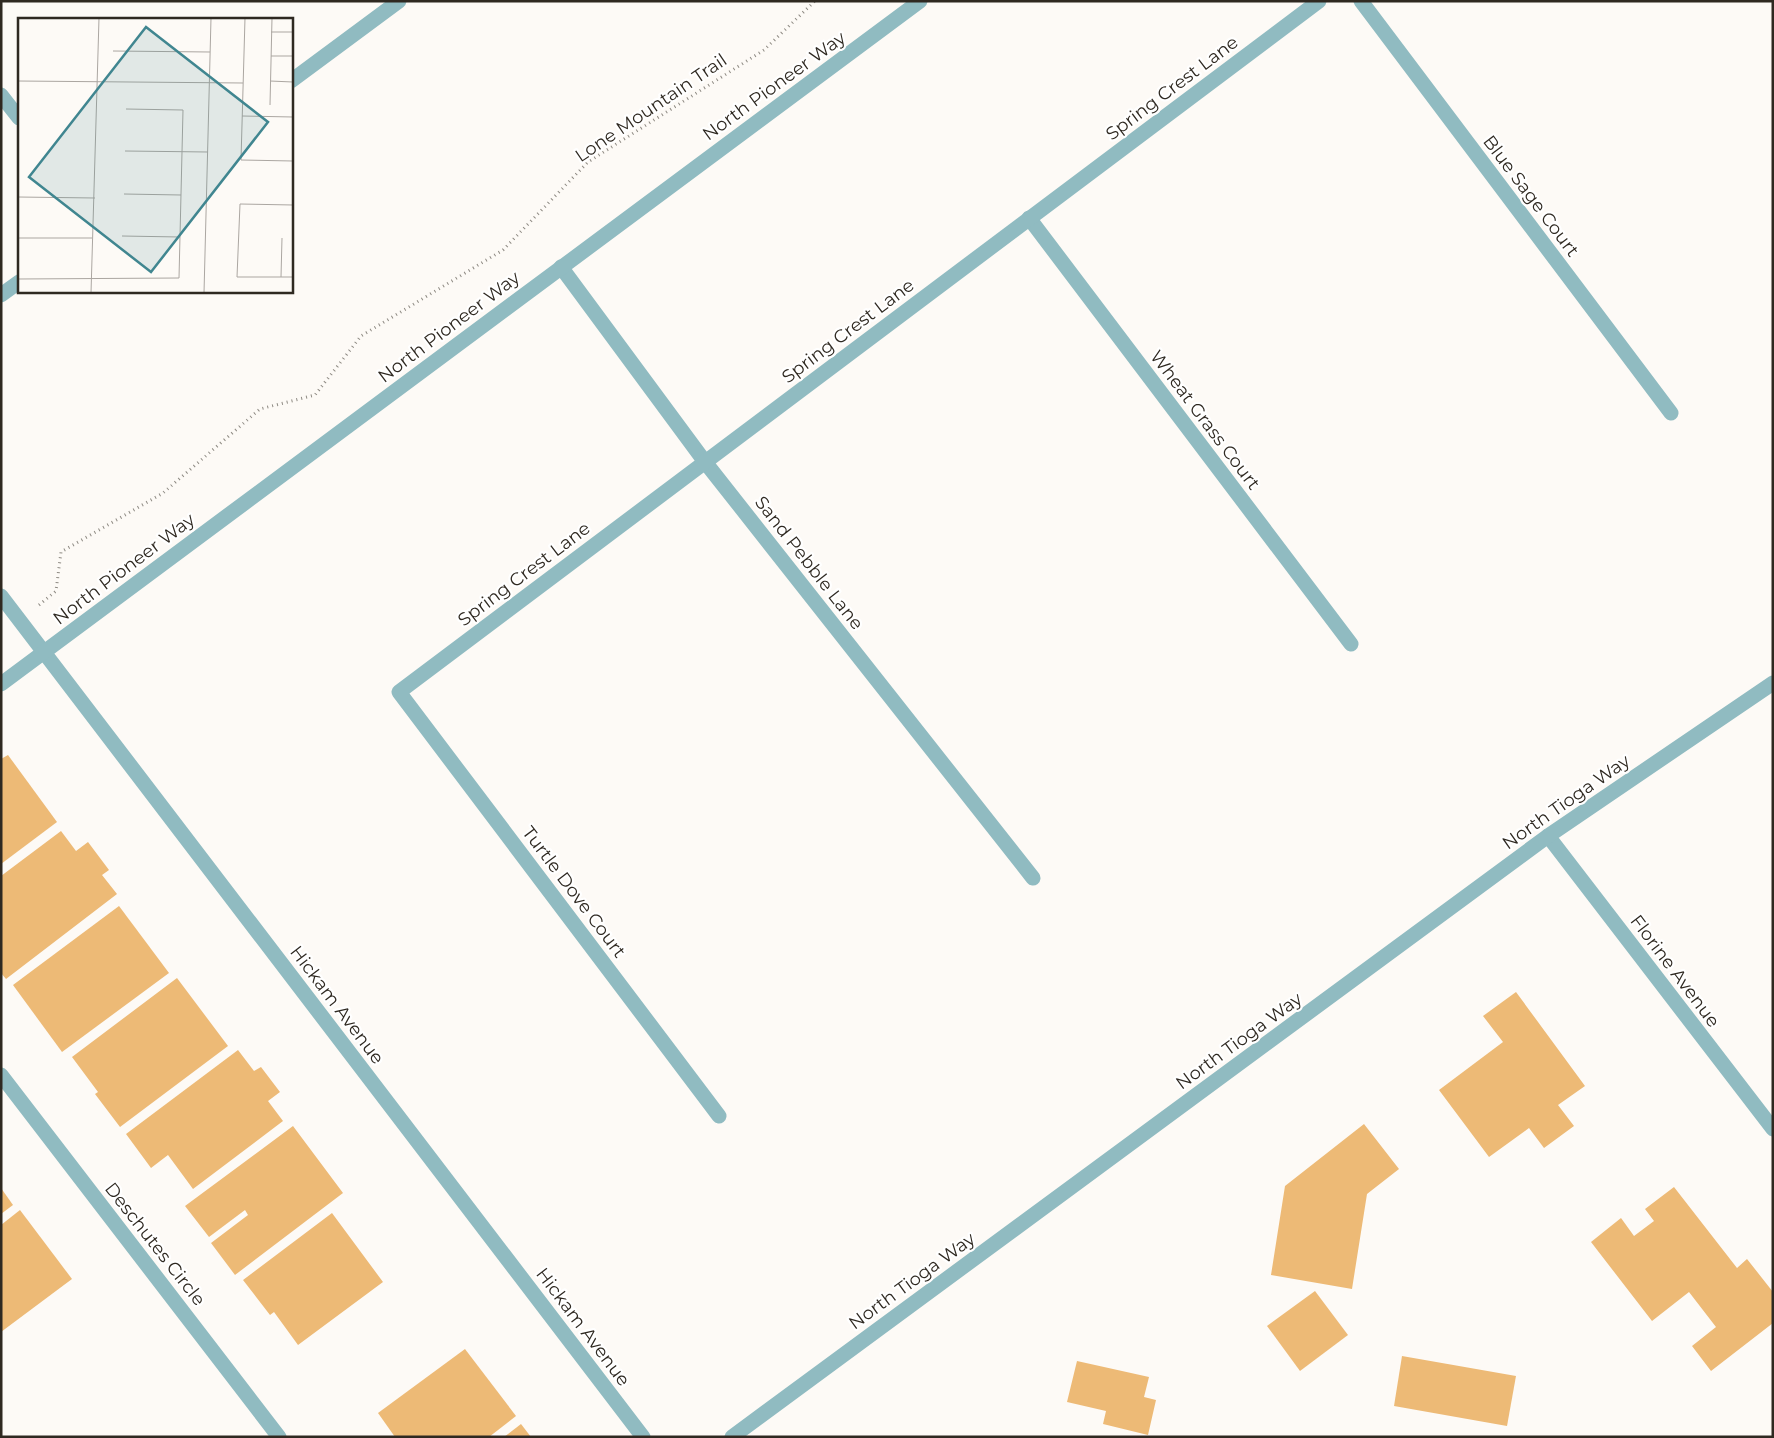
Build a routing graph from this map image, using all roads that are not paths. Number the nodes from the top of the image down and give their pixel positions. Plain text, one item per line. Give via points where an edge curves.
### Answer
1 (398, 1) edge
2 (920, 1) edge
3 (1319, 1) edge
4 (1361, 1) edge
5 (292, 79) edge
6 (1, 94) edge
7 (18, 117) edge
8 (1029, 218) junction
9 (561, 268) junction
10 (18, 283) edge
11 (1, 295) edge
12 (1671, 413) dead end
13 (705, 462) junction
14 (1, 596) edge
15 (1351, 644) dead end
16 (44, 652) junction
17 (1773, 683) edge
18 (1, 684) edge
19 (399, 692) joint
20 (1548, 836) junction
21 (1033, 878) dead end
22 (1, 1075) edge
23 (719, 1116) dead end
24 (1773, 1129) edge
25 (279, 1437) edge
26 (643, 1437) edge
27 (732, 1437) edge

1 - 5 street
2 - 9 street, North Pioneer Way
3 - 8 street, Spring Crest Lane
4 - 12 street, Blue Sage Court
6 - 7 street
8 - 13 street, Spring Crest Lane
8 - 15 street, Wheat Grass Court
9 - 13 street, Sand Pebble Lane
9 - 16 street, North Pioneer Way
10 - 11 street
13 - 19 street, Spring Crest Lane
13 - 21 street, Sand Pebble Lane
14 - 16 street, Hickam Avenue
16 - 18 street, North Pioneer Way
16 - 26 street, Hickam Avenue
17 - 20 street, North Tioga Way
19 - 23 street, Turtle Dove Court
20 - 24 street, Florine Avenue
20 - 27 street, North Tioga Way
22 - 25 street, Deschutes Circle

